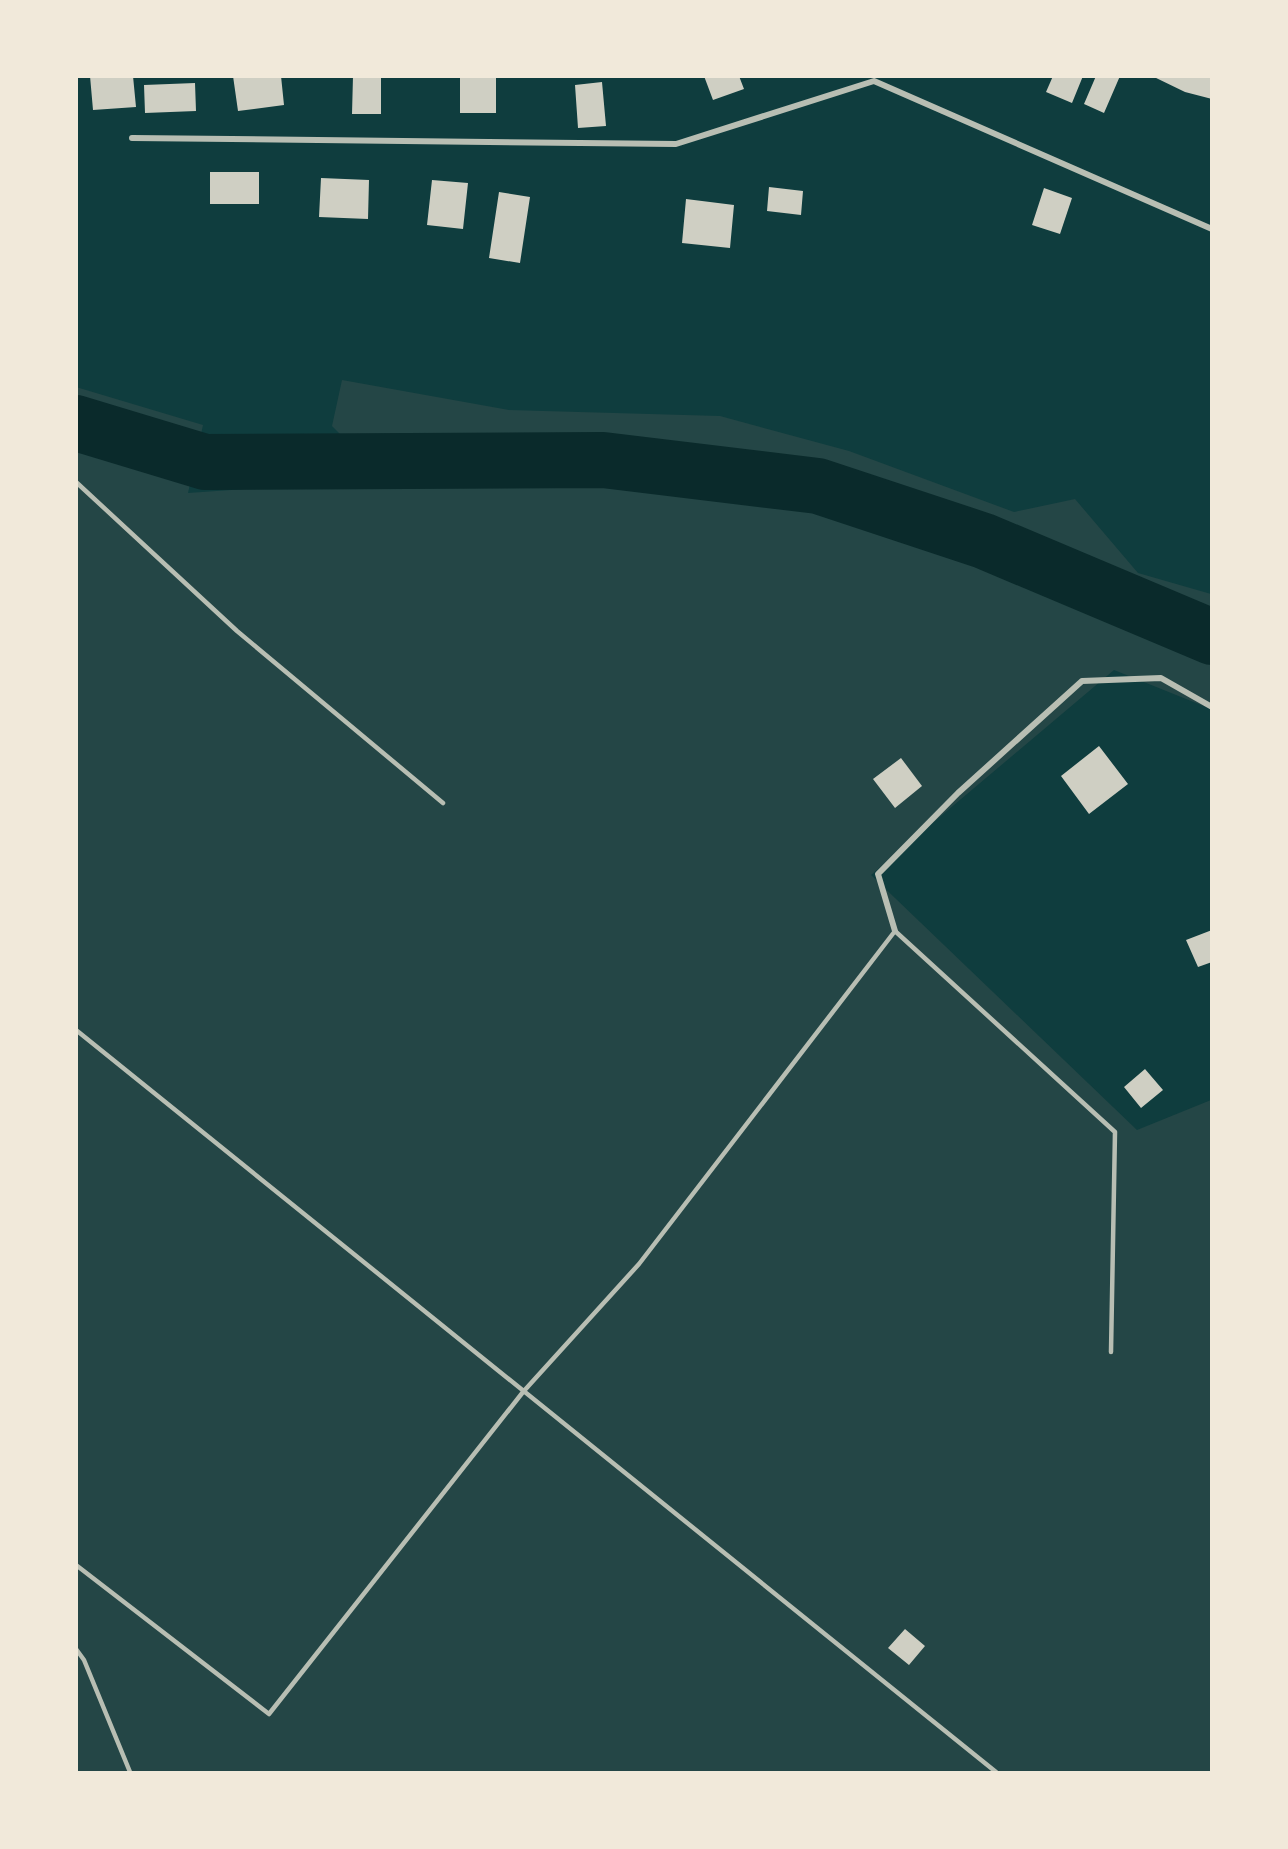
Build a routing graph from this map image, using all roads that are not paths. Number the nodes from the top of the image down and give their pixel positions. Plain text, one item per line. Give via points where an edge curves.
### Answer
1 (874, 79) edge
2 (132, 138) dead end
3 (1212, 229) edge
4 (76, 482) edge
5 (1212, 707) edge
6 (443, 803) dead end
7 (895, 931) junction
8 (76, 1030) edge
9 (1111, 1352) dead end
10 (523, 1392) junction
11 (76, 1565) edge
12 (76, 1649) edge
13 (130, 1773) edge
14 (996, 1773) edge

1 - 2 street via 676,144
1 - 3 street
4 - 6 lane via 237,632
5 - 7 street via 1161,678 1082,681 958,793 878,874
7 - 9 lane via 1115,1132
7 - 10 lane via 639,1264
8 - 10 lane
10 - 11 lane via 269,1714
10 - 14 lane
12 - 13 lane

